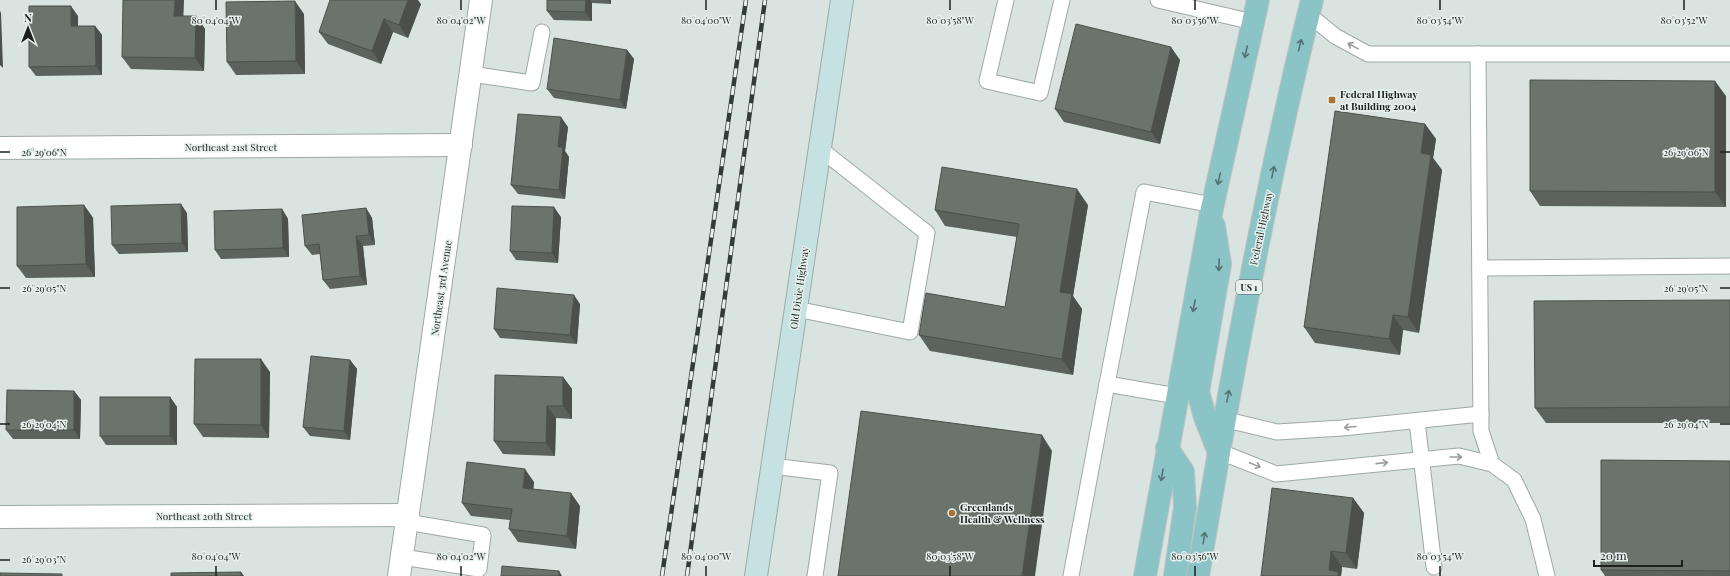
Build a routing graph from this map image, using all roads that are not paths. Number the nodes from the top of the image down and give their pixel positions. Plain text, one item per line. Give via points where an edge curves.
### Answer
1 (481, 0) edge
2 (842, 0) edge
3 (1006, 0) edge
4 (1062, 0) edge
5 (1158, 0) edge
6 (1258, 0) edge
7 (1310, 7) edge
8 (1253, 22) junction
9 (542, 32) dead end
10 (1478, 54) junction
11 (1730, 54) edge
12 (471, 74) junction
13 (461, 145) junction
14 (0, 148) edge
15 (820, 148) junction
16 (1212, 209) junction
17 (1730, 266) edge
18 (1480, 268) junction
19 (796, 309) junction
20 (1107, 384) junction
21 (1177, 396) junction
22 (1480, 414) junction
23 (1223, 419) junction
24 (1417, 421) junction
25 (1167, 448) junction
26 (1218, 451) junction
27 (1421, 459) junction
28 (1492, 464) junction
29 (772, 466) junction
30 (0, 517) edge
31 (408, 518) junction
32 (401, 567) edge
33 (1434, 567) dead end
34 (756, 576) edge
35 (815, 576) edge
36 (1071, 576) edge
37 (1145, 576) edge
38 (1175, 576) edge
39 (1198, 576) edge
40 (1547, 576) edge

1 - 12 street, Northeast 3rd Avenue
2 - 15 street, Old Dixie Highway
3 - 4 lane via 987,81 1040,93
5 - 8 lane
6 - 8 main road
10 -> 7 lane via 1368,54 1335,36
23 -> 7 main road, Federal Highway / US 1 via 1257,247
8 -> 16 main road
9 - 12 lane via 532,83
10 - 11 lane
10 - 18 lane
12 - 13 street, Northeast 3rd Avenue
13 - 14 street, Northeast 21st Street
13 - 31 street, Northeast 3rd Avenue
15 - 19 street, Old Dixie Highway
15 - 19 lane via 927,233 910,332
16 - 20 lane via 1144,192
16 -> 21 main road
16 -> 26 main road via 1220,264 1198,392
17 - 18 lane
18 - 22 lane
19 - 29 street, Old Dixie Highway
20 - 21 lane
20 - 36 lane
21 - 25 main road
22 - 24 lane
22 - 28 lane via 1480,431
24 -> 23 lane via 1278,432
23 - 26 main road, Federal Highway / US 1
24 - 27 lane
25 -> 37 main road
25 - 38 main road via 1183,472 1185,507
26 -> 27 lane via 1276,474
39 -> 26 main road, Federal Highway / US 1
27 -> 28 lane via 1459,456
27 - 33 lane
28 - 40 lane via 1514,480 1533,519
29 - 34 street, Old Dixie Highway
29 - 35 lane via 830,473
30 - 31 street, Northeast 20th Street
31 - 32 street, Northeast 3rd Avenue
31 - 32 lane via 483,535 479,569

